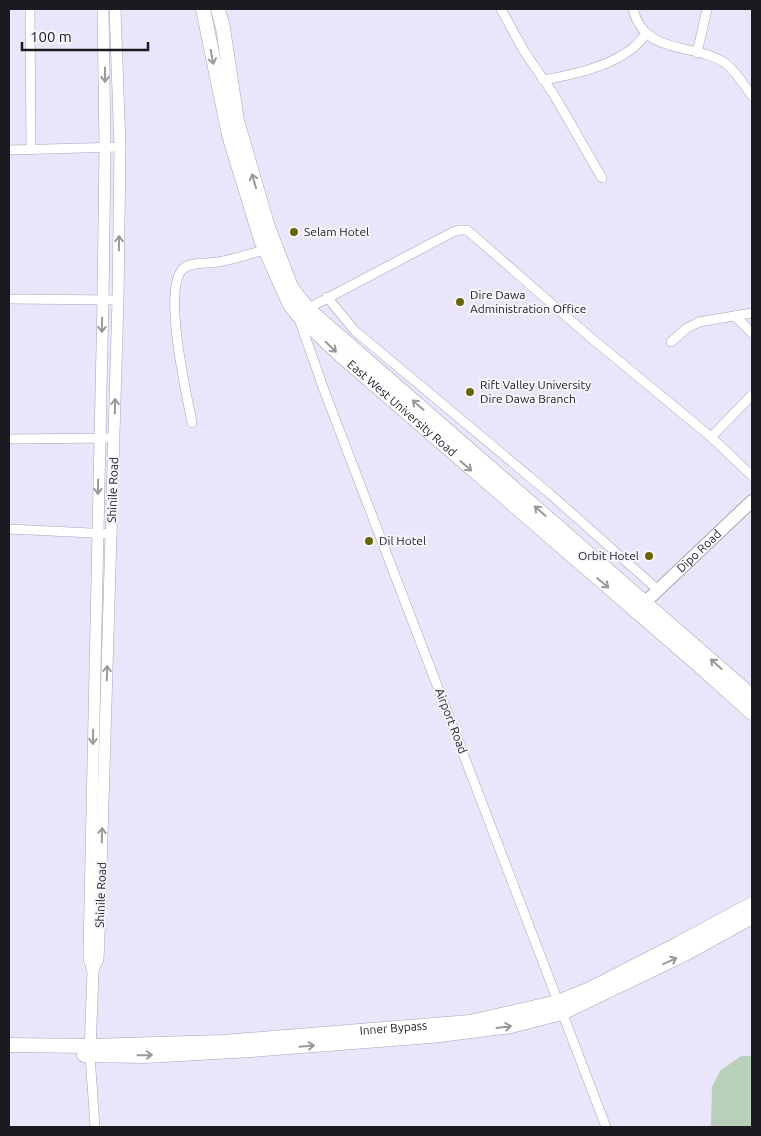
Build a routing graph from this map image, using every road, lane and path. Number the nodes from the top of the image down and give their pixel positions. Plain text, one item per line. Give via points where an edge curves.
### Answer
1 (30, 9) edge
2 (103, 9) edge
3 (115, 9) edge
4 (203, 9) edge
5 (218, 9) edge
6 (501, 9) edge
7 (633, 9) edge
8 (707, 9) edge
9 (647, 33) junction
10 (697, 53) junction
11 (543, 80) junction
12 (752, 96) edge
13 (120, 147) junction
14 (105, 148) junction
15 (9, 150) edge
16 (31, 150) junction
17 (602, 178) dead end
18 (270, 248) junction
19 (328, 297) junction
20 (9, 299) edge
21 (102, 300) junction
22 (118, 300) junction
23 (302, 311) junction
24 (752, 313) edge
25 (735, 316) junction
26 (752, 333) edge
27 (671, 342) dead end
28 (752, 395) edge
29 (192, 423) dead end
30 (711, 437) junction
31 (114, 438) junction
32 (9, 439) edge
33 (99, 439) junction
34 (752, 476) edge
35 (752, 501) edge
36 (9, 529) edge
37 (97, 534) junction
38 (112, 534) junction
39 (657, 590) junction
40 (640, 606) junction
41 (752, 696) edge
42 (752, 713) edge
43 (752, 904) edge
44 (752, 917) edge
45 (93, 970) junction
46 (560, 1008) junction
47 (9, 1045) edge
48 (90, 1050) junction
49 (9, 1054) edge
50 (95, 1127) edge
51 (606, 1127) edge

1 - 16 street
2 -> 14 street, Shinile Road
3 - 13 street, Shinile Road
4 -> 18 main road, East West University Road via 224,117
18 -> 5 main road, East West University Road via 237,121
6 - 11 street
7 - 9 street via 639,25
8 - 10 street
9 - 10 street via 660,42
9 - 11 street via 632,48 616,57 578,74
10 - 12 street via 724,63
11 - 17 street
13 - 14 street
22 -> 13 street, Shinile Road
14 - 16 street
14 - 21 street, Shinile Road
15 - 16 street
18 - 23 main road, East West University Road via 290,305
18 - 29 street via 192,265 179,275 174,305 175,331
19 - 23 street
19 - 30 street via 453,232 467,230
19 - 39 street via 355,331 549,493
20 - 21 street
21 - 22 street
21 -> 33 street, Shinile Road
31 -> 22 street, Shinile Road
23 - 40 main road, East West University Road via 338,354
23 - 46 street, Airport Road via 324,390
24 - 25 street
25 - 26 street
25 - 27 street via 698,322
28 - 30 street
30 - 34 street
31 - 33 street
31 - 38 street, Shinile Road
32 - 33 street
33 -> 37 street, Shinile Road
35 - 39 main road, Dipo Road
36 - 37 street
37 - 38 street
37 -> 45 street, Shinile Road via 89,950
45 -> 38 street, Shinile Road via 98,959 99,937
39 - 40 main road, Dipo Road
41 -> 40 main road, East West University Road
40 - 42 main road, East West University Road
43 - 46 main road, Inner Bypass
46 -> 44 main road, Inner Bypass via 687,953
45 - 48 street, Shinile Road
46 - 48 main road, Inner Bypass via 470,1022 223,1047
46 - 51 street, Airport Road
47 - 48 main road, Inner Bypass
48 - 49 main road, Inner Bypass
48 - 50 street, Shinile Road

